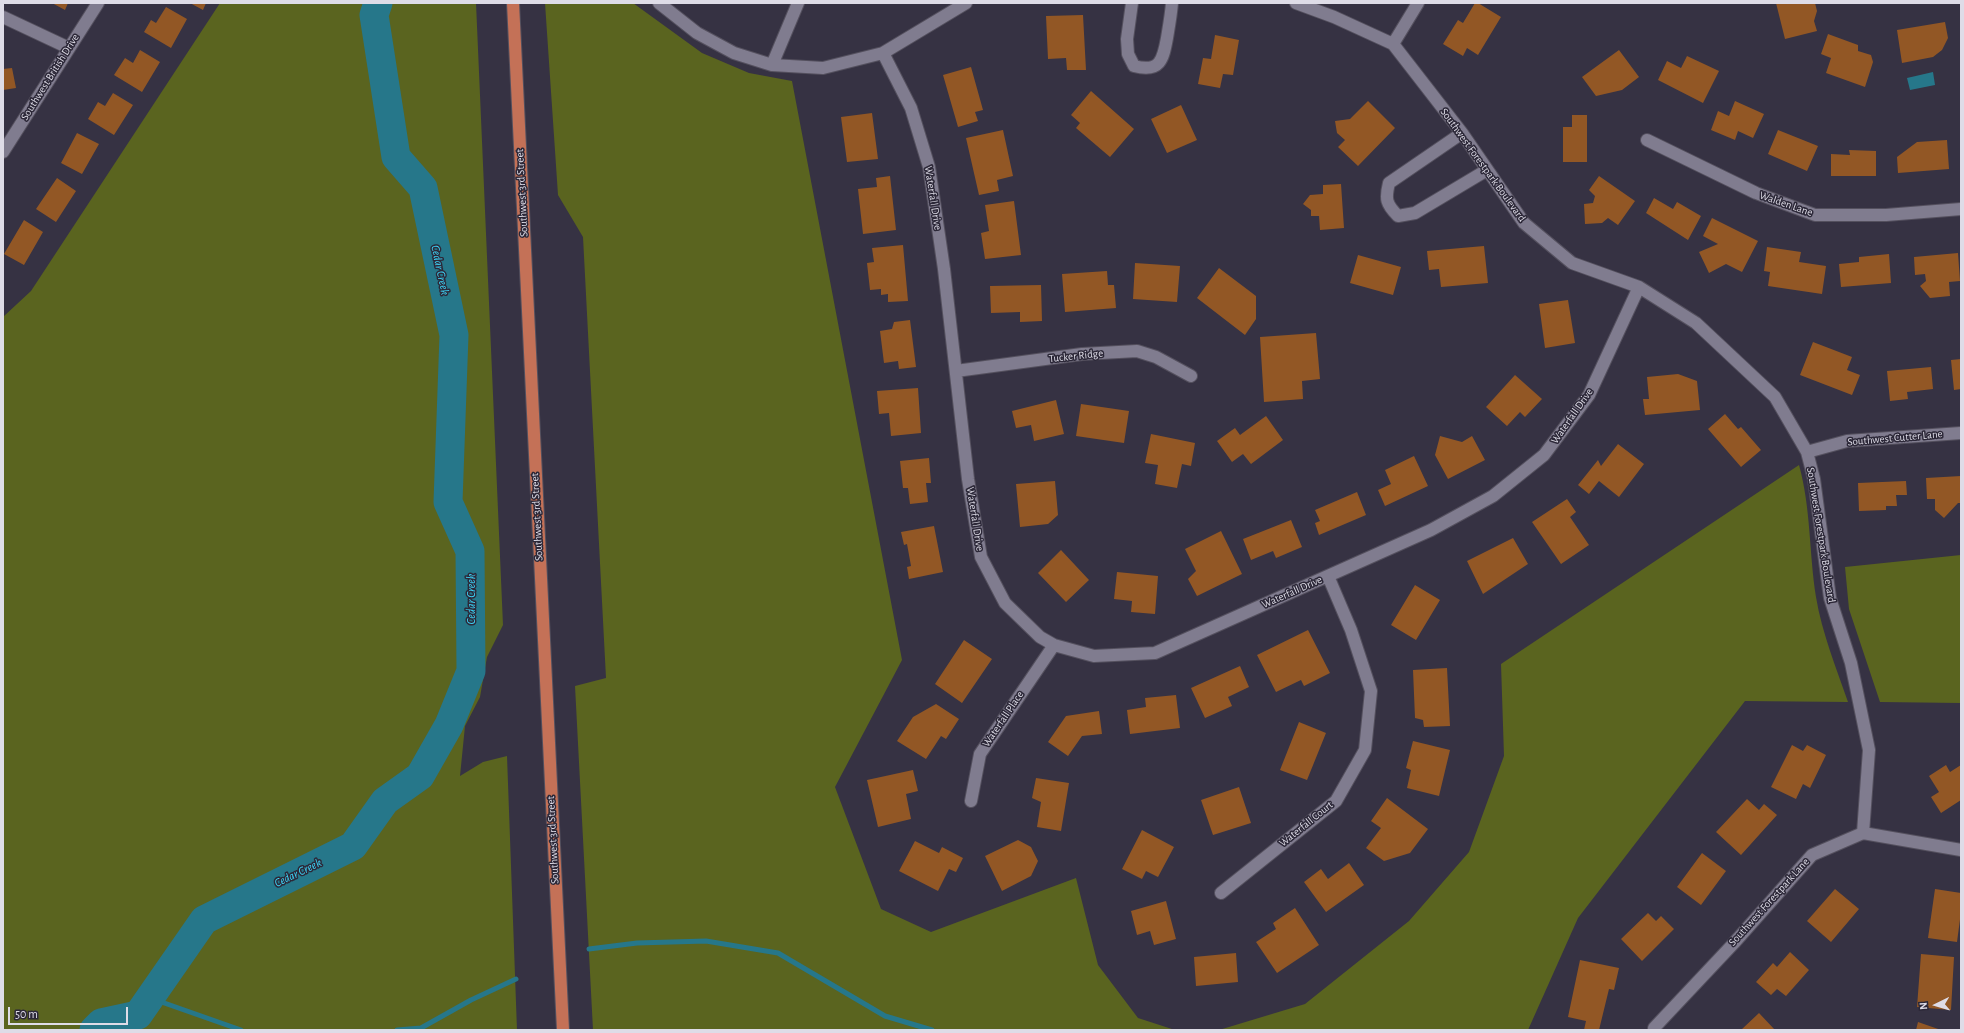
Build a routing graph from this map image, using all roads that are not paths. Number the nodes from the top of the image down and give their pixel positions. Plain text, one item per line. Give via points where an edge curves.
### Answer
1 (98, 3) edge
2 (513, 3) edge
3 (659, 3) edge
4 (798, 3) edge
5 (966, 3) edge
6 (1132, 3) edge
7 (1172, 3) edge
8 (1296, 3) edge
9 (1418, 3) edge
10 (3, 16) edge
11 (1392, 44) junction
12 (69, 48) junction
13 (883, 53) junction
14 (772, 65) junction
15 (1462, 133) junction
16 (1647, 140) dead end
17 (3, 152) edge
18 (1488, 170) junction
19 (1961, 208) edge
20 (1639, 287) junction
21 (956, 371) junction
22 (1191, 376) dead end
23 (1961, 433) edge
24 (1807, 452) junction
25 (1328, 576) junction
26 (1054, 645) junction
27 (971, 800) dead end
28 (1864, 833) junction
29 (1961, 850) edge
30 (1221, 893) dead end
31 (1654, 1028) dead end
32 (563, 1030) edge

1 - 12 street, Southwest British Drive
2 - 32 main road, Southwest 3rd Street
3 - 14 street via 703,37 734,53
4 - 14 street
5 - 13 street
6 - 7 street via 1127,39 1128,54 1134,66 1145,69 1155,66 1164,58
8 - 11 street, Southwest Forestpark Boulevard via 1334,17
9 - 11 street
10 - 12 street
11 - 15 street, Southwest Forestpark Boulevard
12 - 17 street, Southwest British Drive
13 - 14 street via 823,68
13 - 21 street, Waterfall Drive via 912,108 929,167
15 - 18 street, Southwest Forestpark Boulevard
15 - 18 street via 1389,183 1386,196 1390,207 1398,216 1415,213
16 - 19 street, Walden Lane via 1756,193 1815,215 1886,215
18 - 20 street, Southwest Forestpark Boulevard via 1524,223 1572,263
20 - 24 street, Southwest Forestpark Boulevard via 1696,323 1775,397
20 - 25 street, Waterfall Drive via 1589,395 1544,455 1486,500 1431,530
21 - 22 street, Tucker Ridge via 1082,354 1137,351 1156,357
21 - 26 street, Waterfall Drive via 968,479 981,557 1005,603 1040,637
23 - 24 street, Southwest Cutter Lane via 1847,441
24 - 28 street, Southwest Forestpark Boulevard via 1814,478 1830,598 1851,663 1869,750
25 - 26 street, Waterfall Drive via 1155,653 1094,656
25 - 30 street, Waterfall Court via 1351,630 1370,691 1365,750 1336,801
26 - 27 street, Waterfall Place via 980,754
28 - 29 street
28 - 31 street, Southwest Forestpark Lane via 1812,855

